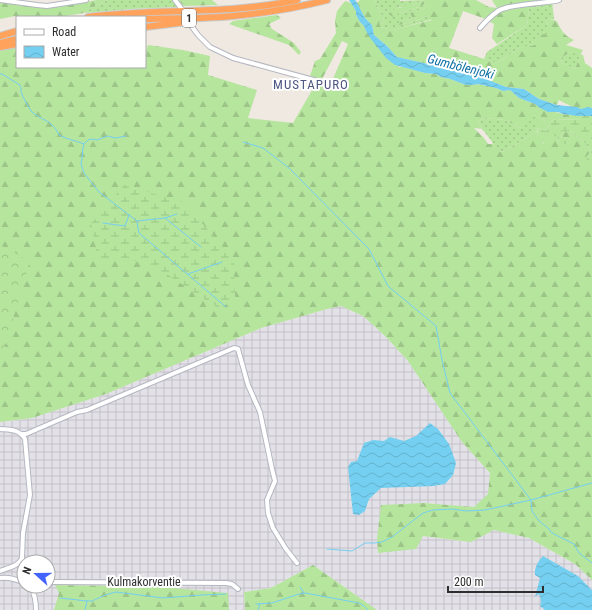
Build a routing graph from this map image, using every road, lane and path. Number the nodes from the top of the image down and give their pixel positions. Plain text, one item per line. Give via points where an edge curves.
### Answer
1 (0, 0) edge
2 (86, 0) edge
3 (175, 0) edge
4 (297, 0) edge
5 (327, 0) edge
6 (559, 0) edge
7 (181, 8) dead end
8 (96, 16) edge
9 (233, 16) junction
10 (146, 19) edge
11 (190, 24) dead end
12 (146, 27) edge
13 (480, 28) dead end
14 (16, 31) edge
15 (0, 36) edge
16 (16, 38) edge
17 (0, 43) edge
18 (16, 44) edge
19 (0, 47) edge
20 (332, 85) dead end
21 (0, 429) edge
22 (22, 434) junction
23 (297, 563) dead end
24 (0, 570) edge
25 (0, 578) edge
26 (16, 579) edge
27 (56, 582) edge
28 (238, 590) dead end
29 (35, 594) edge
30 (36, 610) edge

1 - 2 street via 47,6
3 - 7 street
4 - 8 highway, 1 via 246,8
5 - 9 highway, 1
6 - 13 street via 503,8
9 - 10 highway, 1
9 - 12 highway
11 - 20 street via 210,47 233,58
14 - 15 highway
16 - 17 highway
18 - 19 highway
21 - 22 street
22 - 23 street via 87,410 234,348 238,349 248,385 260,412 274,475 275,481 267,500 268,513 273,528
22 - 24 street via 26,446 30,495 23,533 22,558 18,564
25 - 26 street
27 - 28 street, Kulmakorventie via 226,582
29 - 30 street

